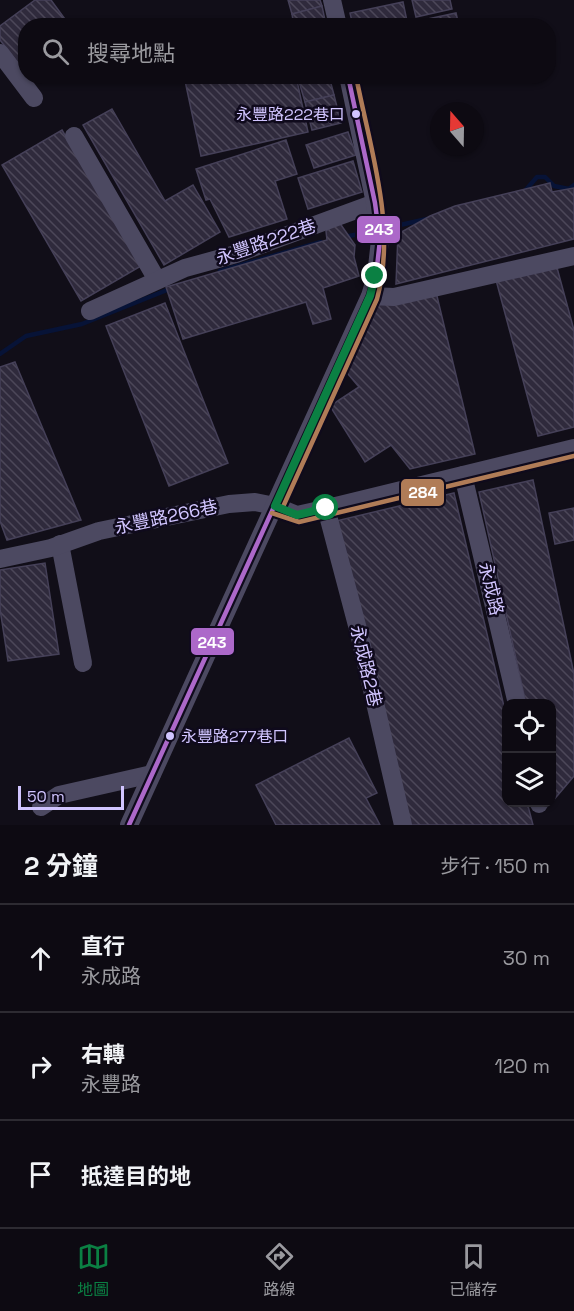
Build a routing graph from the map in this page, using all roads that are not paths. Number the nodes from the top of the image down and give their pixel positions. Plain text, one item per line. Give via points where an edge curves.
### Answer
1 (332, 0) edge
2 (336, 18) edge
3 (0, 53) edge
4 (18, 77) edge
5 (23, 84) edge
6 (350, 84) edge
7 (34, 98) dead end
8 (74, 136) dead end
9 (376, 212) junction
10 (574, 256) edge
11 (157, 280) junction
12 (370, 296) junction
13 (90, 311) dead end
14 (574, 448) edge
15 (463, 475) junction
16 (275, 506) junction
17 (326, 508) junction
18 (60, 544) junction
19 (4, 553) edge
20 (83, 663) dead end
21 (516, 699) edge
22 (152, 774) junction
23 (42, 807) dead end
24 (129, 825) edge
25 (403, 825) edge

1 - 2 street
3 - 4 street
5 - 7 street
6 - 9 street
8 - 11 street
9 - 11 street, 永豐路222巷
9 - 12 street via 380,240
10 - 12 street via 394,297
11 - 13 street, 永豐路222巷
12 - 16 street
14 - 15 street
15 - 17 street
15 - 21 street, 永成路
16 - 17 street via 297,515
16 - 18 street, 永豐路266巷 via 255,502 229,504 99,531
16 - 22 street
17 - 25 street, 永成路2巷
18 - 19 street, 永豐路266巷
18 - 20 street
22 - 23 street via 58,795
22 - 24 street

